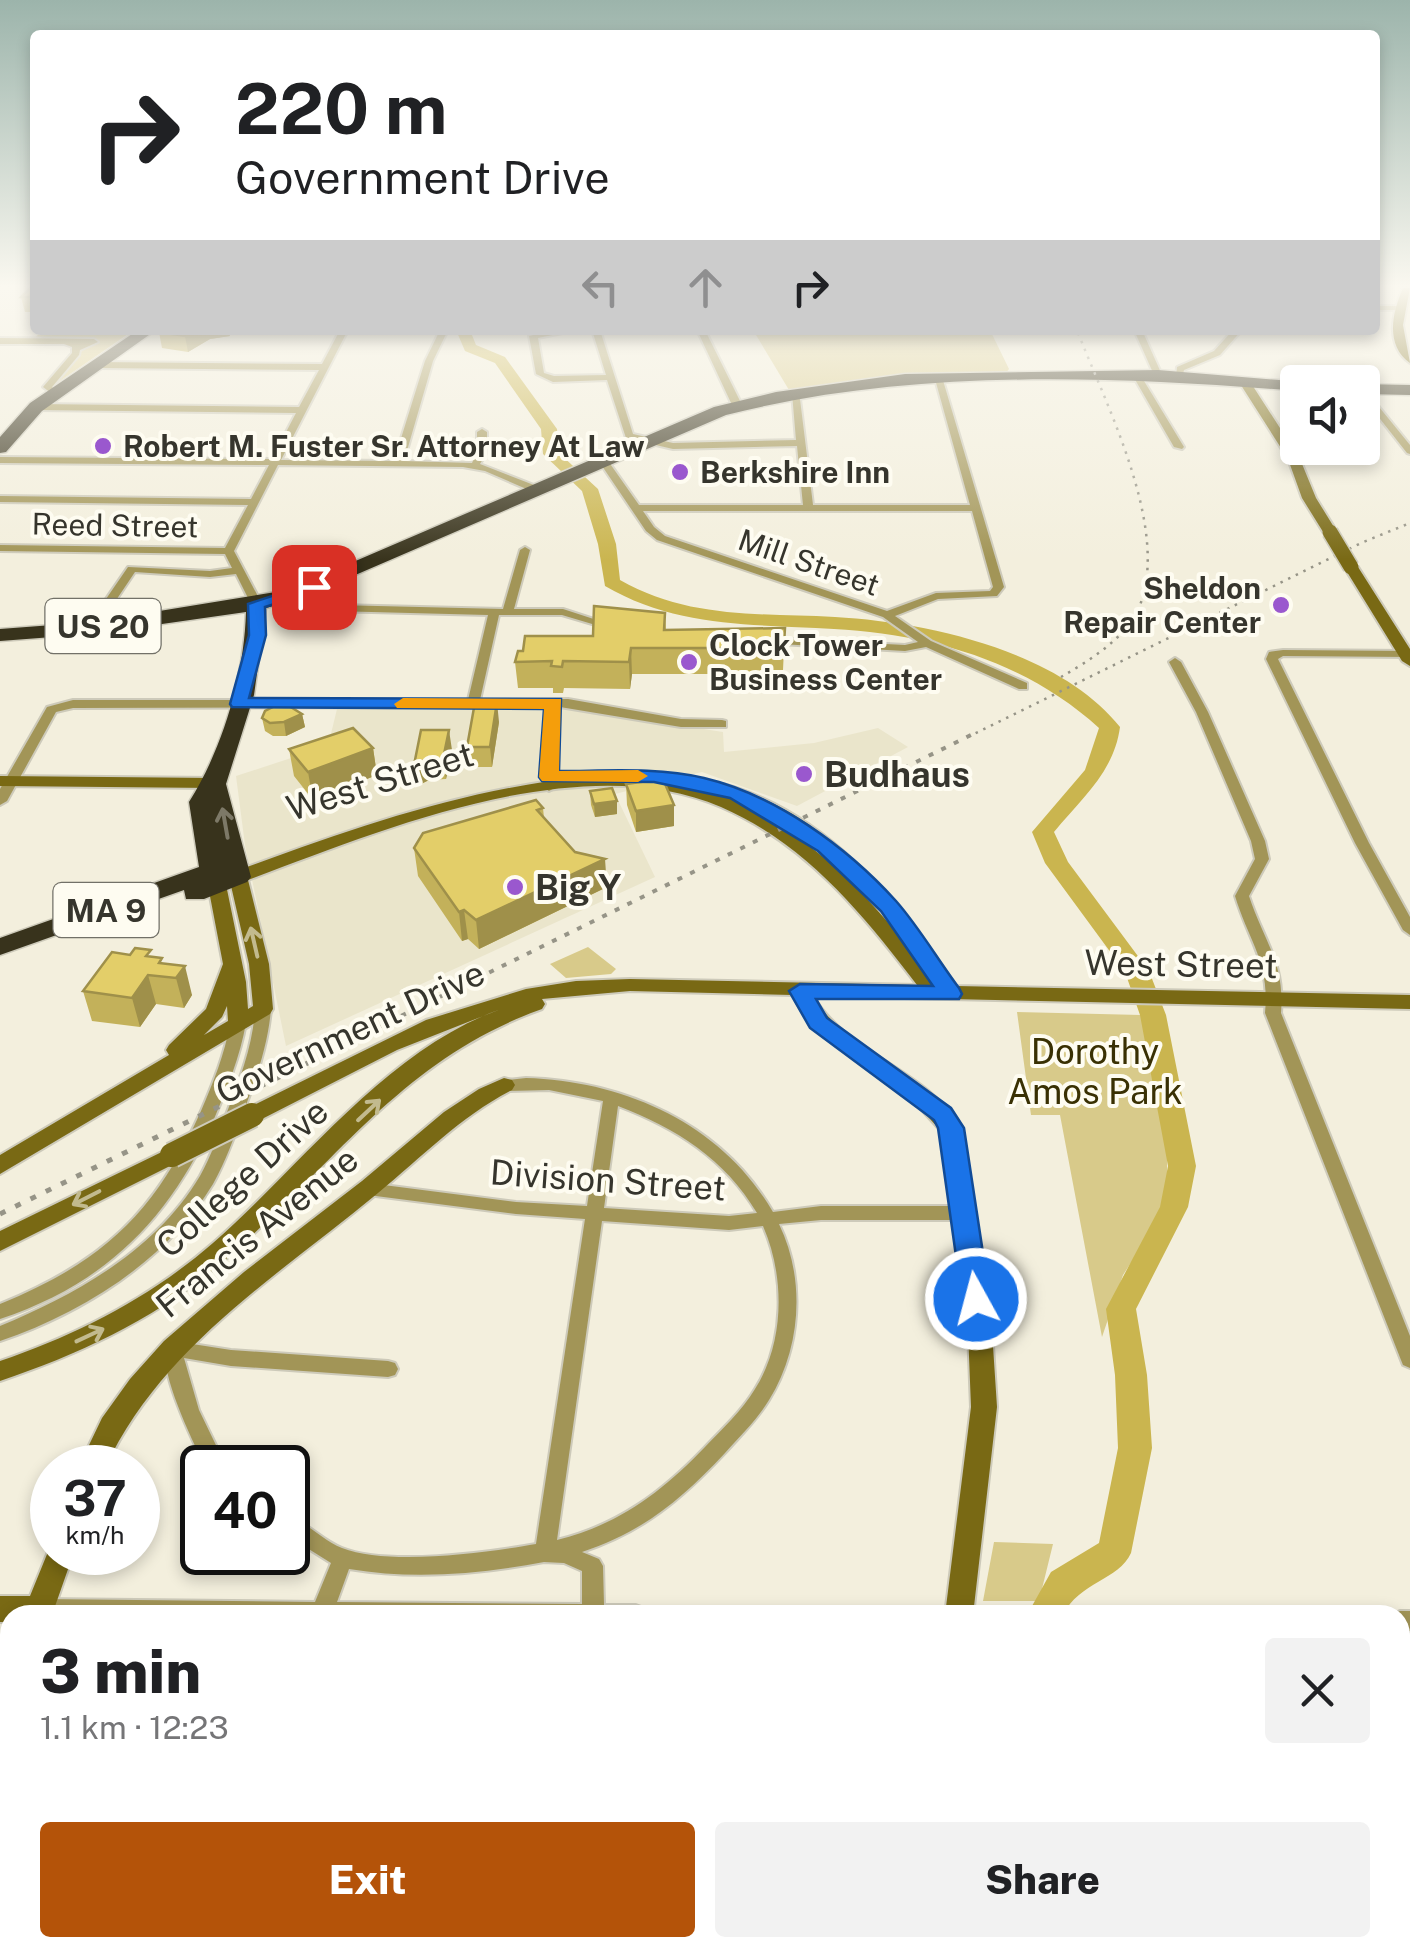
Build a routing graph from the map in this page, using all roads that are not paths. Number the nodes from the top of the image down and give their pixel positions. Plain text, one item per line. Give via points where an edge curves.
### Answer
1 (53, 379) edge
2 (76, 379) edge
3 (317, 379) edge
4 (423, 379) edge
5 (611, 379) edge
6 (725, 379) edge
7 (933, 379) edge
8 (939, 379) edge
9 (1139, 379) edge
10 (1215, 379) edge
11 (1245, 382) junction
12 (1280, 385) edge
13 (1380, 389) edge
14 (1410, 390) edge
15 (55, 393) junction
16 (796, 394) junction
17 (737, 405) junction
18 (36, 408) junction
19 (301, 410) junction
20 (1380, 412) edge
21 (482, 432) dead end
22 (646, 442) junction
23 (802, 443) junction
24 (1179, 447) dead end
25 (1, 449) edge
26 (1410, 451) edge
27 (599, 462) junction
28 (274, 463) junction
29 (398, 464) junction
30 (475, 465) junction
31 (535, 489) junction
32 (0, 499) edge
33 (253, 502) junction
34 (636, 508) junction
35 (808, 508) junction
36 (975, 508) junction
37 (0, 548) edge
38 (526, 550) dead end
39 (229, 551) junction
40 (238, 571) junction
41 (256, 604) junction
42 (294, 607) dead end
43 (501, 612) junction
44 (892, 618) junction
45 (618, 626) edge
46 (92, 628) junction
47 (0, 635) edge
48 (755, 640) edge
49 (926, 643) junction
50 (1408, 656) edge
51 (1175, 662) dead end
52 (1023, 686) dead end
53 (473, 703) junction
54 (554, 703) junction
55 (239, 704) junction
56 (722, 724) dead end
57 (6, 782) edge
58 (549, 782) junction
59 (214, 783) junction
60 (0, 802) edge
61 (225, 874) junction
62 (1410, 930) edge
63 (894, 942) junction
64 (0, 947) edge
65 (0, 962) edge
66 (231, 963) junction
67 (691, 989) junction
68 (800, 991) junction
69 (894, 993) junction
70 (942, 994) junction
71 (1274, 1000) junction
72 (1410, 1002) edge
73 (263, 1010) junction
74 (238, 1023) junction
75 (136, 1083) junction
76 (504, 1086) joint
77 (611, 1099) junction
78 (0, 1166) edge
79 (368, 1189) junction
80 (594, 1213) junction
81 (964, 1213) junction
82 (768, 1217) junction
83 (0, 1242) edge
84 (0, 1312) edge
85 (0, 1334) edge
86 (173, 1349) junction
87 (1410, 1360) edge
88 (388, 1369) dead end
89 (0, 1372) edge
90 (103, 1445) edge
91 (204, 1445) edge
92 (310, 1538) edge
93 (545, 1553) junction
94 (343, 1558) junction
95 (52, 1575) edge
96 (41, 1605) edge
97 (324, 1605) edge
98 (593, 1605) edge
99 (959, 1605) edge

1 - 15 street via 47,388
2 - 15 highway
3 - 19 street
4 - 29 street
5 - 22 street via 626,432
6 - 17 street
7 - 16 highway, US 20
8 - 36 street
9 - 24 street
10 - 11 highway, US 20
11 - 12 highway, US 20
11 - 50 street, bridge
13 - 14 highway
15 - 18 highway
16 - 17 highway, US 20
16 - 23 street
17 - 22 highway, US 20
18 - 19 street
18 - 25 highway
19 - 28 street
20 - 26 street
21 - 30 street
22 - 23 street
22 - 27 highway, US 20
23 - 35 street
25 - 28 street
27 - 31 highway, US 20
27 - 34 street, Mill Street
28 - 29 street
28 - 33 street
29 - 30 street
30 - 31 street
31 - 41 highway, US 20 via 314,587
32 - 33 street
33 - 39 street
34 - 35 street
34 - 44 street, Mill Street via 654,533 680,546
35 - 36 street
36 - 44 street via 997,590 936,596
37 - 39 street, Reed Street
38 - 43 street
39 - 40 street
40 - 41 street
40 - 46 street via 132,569
41 - 46 highway, US 20
41 - 55 highway via 257,635
42 - 43 street
43 - 45 street via 572,613
43 - 53 street
44 - 49 street, Mill Street
46 - 47 highway, US 20
48 - 49 street via 905,648
49 - 52 street, Mill Street
50 - 62 street via 1273,654
51 - 71 street via 1258,841 1262,859 1242,896 1275,986
53 - 54 street
53 - 55 street
54 - 56 street
54 - 58 street
55 - 57 street via 55,706
55 - 59 highway
57 - 59 street
57 - 60 street
58 - 61 street, West Street via 478,784 419,798
58 - 63 street, West Street via 645,784 720,800 819,862
58 - 70 street, West Street via 682,780 755,802 853,870 904,925
59 - 61 highway
61 - 64 highway, West Street / MA 9
61 - 65 highway, West Street / MA 9
61 - 66 street
73 -> 61 street via 259,964
63 - 69 street via 902,968
63 - 70 street, West Street
66 - 74 street
66 - 75 street via 210,1019
67 - 68 street, Government Drive
67 -> 83 street, Government Drive, bridge via 578,986 506,998 426,1028
89 -> 67 street, College Drive via 97,1332 186,1278 422,1062 471,1028 547,1001
68 - 69 street, Government Drive
68 - 81 street via 818,1023 942,1114 951,1128
69 - 70 street, Government Drive
70 - 71 street, West Street
71 - 72 street, West Street
71 - 87 street via 1274,1016
73 - 74 street
73 - 85 street via 258,1049 224,1140 183,1212 104,1281
74 - 75 street
74 - 84 street via 198,1138 163,1200 91,1265
75 - 78 street
76 - 77 street via 530,1082
76 - 79 street, Francis Avenue
77 - 80 street
77 - 82 street via 693,1134 732,1165
79 - 80 street, Division Street
79 - 86 street, Francis Avenue
80 - 82 street, Division Street via 729,1223
80 - 93 street
81 - 82 street, Division Street
81 - 99 street via 984,1407
82 - 93 street via 787,1280 788,1318 765,1391 666,1500 604,1535
86 - 88 street
86 - 90 street, Francis Avenue via 127,1401
86 - 91 street
92 - 94 street
93 - 94 street via 446,1564
93 - 98 street via 592,1566
94 - 97 street
95 - 96 street

